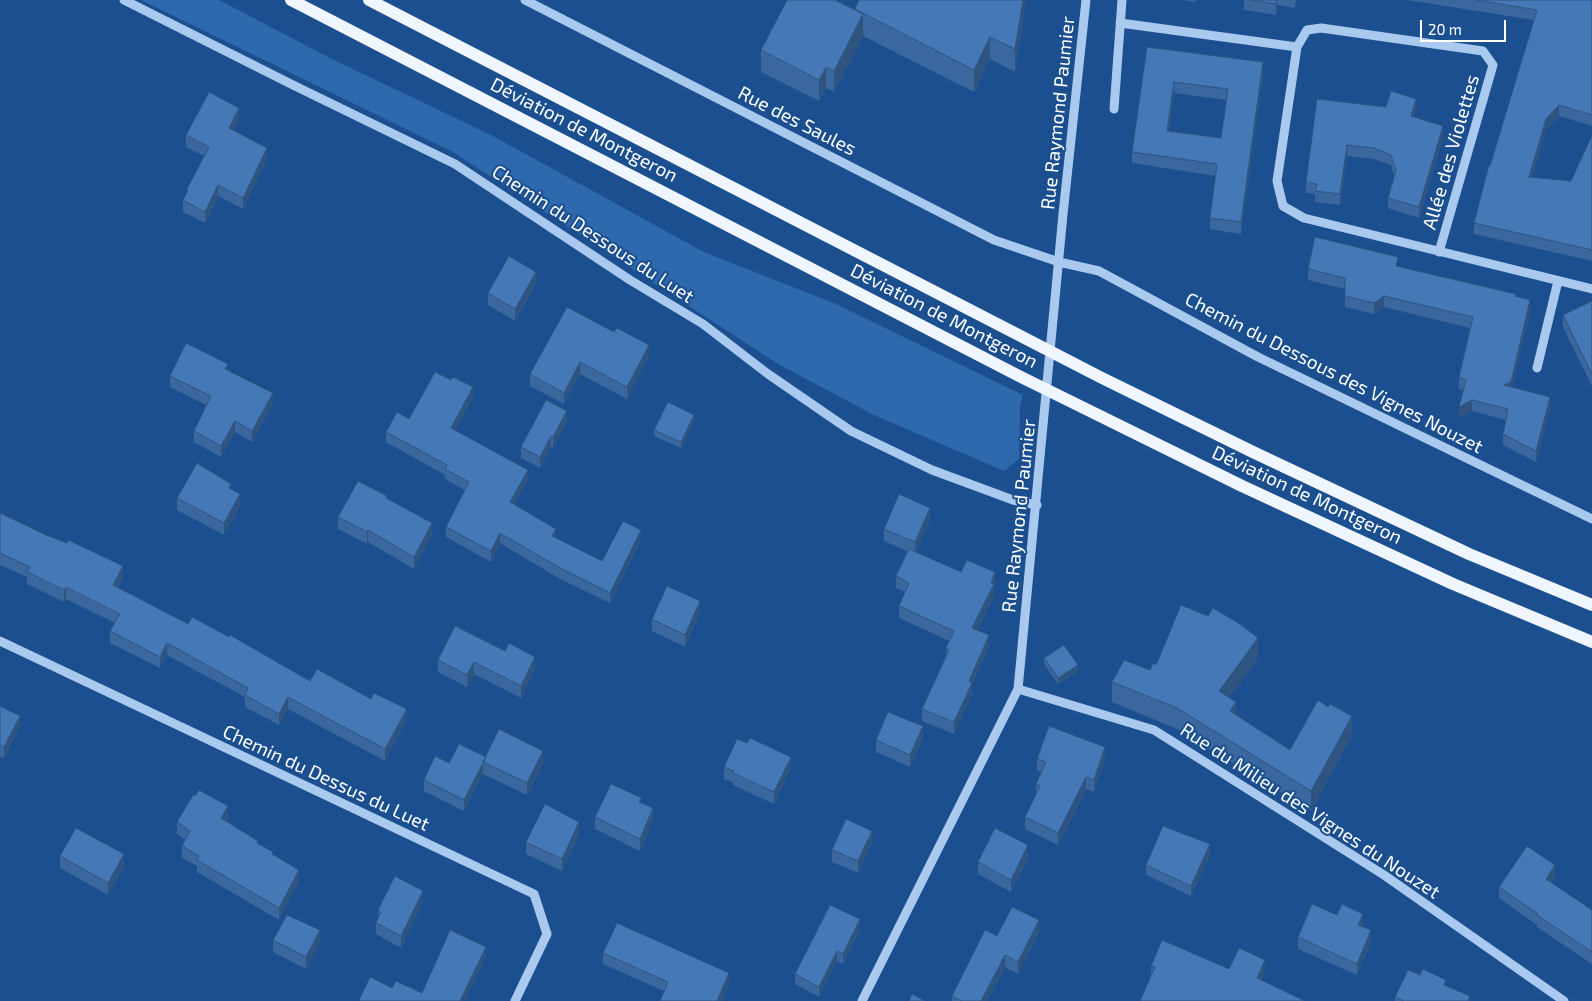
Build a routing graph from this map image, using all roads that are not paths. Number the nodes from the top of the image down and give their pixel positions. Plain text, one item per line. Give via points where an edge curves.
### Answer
1 (124, 0) edge
2 (291, 0) edge
3 (369, 0) edge
4 (525, 0) edge
5 (1086, 0) edge
6 (1122, 0) edge
7 (1120, 23) junction
8 (1297, 47) junction
9 (1114, 109) dead end
10 (1439, 252) junction
11 (1059, 262) junction
12 (1558, 281) junction
13 (1592, 289) edge
14 (1537, 368) dead end
15 (1036, 505) junction
16 (1592, 520) edge
17 (1592, 604) edge
18 (0, 642) edge
19 (1592, 642) edge
20 (1018, 689) junction
21 (515, 1001) edge
22 (862, 1001) edge
23 (1564, 1001) edge

1 - 15 street, Chemin du Dessous du Luet via 455,164 630,280 703,324 851,431 932,470 1013,500
2 - 19 main road, Déviation de Montgeron via 1021,377 1242,486 1453,584
3 - 17 main road, Déviation de Montgeron via 1102,378 1469,554
4 - 11 street, Rue des Saules via 994,240
5 - 11 street, Rue Raymond Paumier
6 - 7 street
7 - 8 street
7 - 9 street
8 - 10 street via 1277,181 1283,206 1304,218
8 - 10 street, Allée des Violettes via 1307,30 1321,28 1483,51 1493,65
10 - 12 street
11 - 15 street, Rue Raymond Paumier
11 - 16 street, Chemin du Dessous des Vignes Nouzet via 1099,271 1258,356
12 - 13 street
12 - 14 street
15 - 20 street, Rue Raymond Paumier
18 - 21 street, Chemin du Dessus du Luet via 534,894 547,934
20 - 22 street, Rue Raymond Paumier
20 - 23 street, Rue du Milieu des Vignes du Nouzet via 1154,730 1384,875

